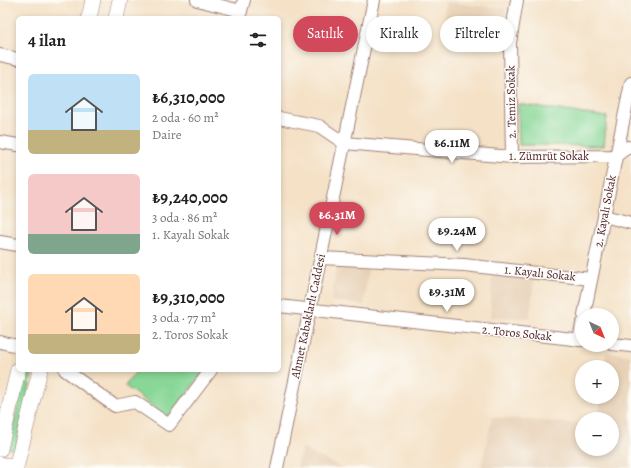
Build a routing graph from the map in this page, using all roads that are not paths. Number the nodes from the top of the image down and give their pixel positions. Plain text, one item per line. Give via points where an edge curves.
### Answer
1 (93, 0) edge
2 (120, 0) edge
3 (197, 0) edge
4 (374, 0) edge
5 (517, 0) edge
6 (242, 10) edge
7 (89, 16) edge
8 (116, 16) edge
9 (0, 55) edge
10 (16, 59) edge
11 (631, 83) edge
12 (281, 118) edge
13 (0, 142) edge
14 (344, 143) junction
15 (16, 145) edge
16 (631, 148) edge
17 (616, 156) junction
18 (512, 157) junction
19 (604, 216) junction
20 (631, 223) edge
21 (0, 242) edge
22 (16, 245) edge
23 (320, 258) junction
24 (591, 279) junction
25 (281, 306) edge
26 (585, 308) edge
27 (310, 310) junction
28 (575, 339) edge
29 (0, 342) edge
30 (619, 345) edge
31 (16, 346) edge
32 (631, 346) edge
33 (18, 372) edge
34 (40, 372) edge
35 (67, 372) edge
36 (209, 372) edge
37 (0, 449) edge
38 (0, 464) edge
39 (16, 468) edge
40 (277, 468) edge

1 - 7 street
2 - 8 street
3 - 6 street
4 - 14 street, Ahmet Kabaklarlı Caddesi
5 - 18 street, 2. Temiz Sokak via 510,43
9 - 10 street
11 - 17 street, 2. Kayalı Sokak
12 - 14 street, 1. Zümrüt Sokak via 319,126
13 - 15 street
14 - 18 street, 1. Zümrüt Sokak
14 - 23 street, Ahmet Kabaklarlı Caddesi
16 - 17 street, 1. Zümrüt Sokak via 628,147
17 - 18 street, 1. Zümrüt Sokak
17 - 19 street, 2. Kayalı Sokak
19 - 20 street
19 - 24 street, 2. Kayalı Sokak
21 - 22 street
23 - 24 street, 1. Kayalı Sokak via 464,264
23 - 27 street, Ahmet Kabaklarlı Caddesi
24 - 26 street, 2. Kayalı Sokak
25 - 27 street, 2. Toros Sokak
27 - 28 street, 2. Toros Sokak
27 - 40 street, Ahmet Kabaklarlı Caddesi
29 - 31 street
30 - 32 street
33 - 37 street
34 - 39 street
35 - 36 street via 115,406 135,402 169,425
38 - 39 street

